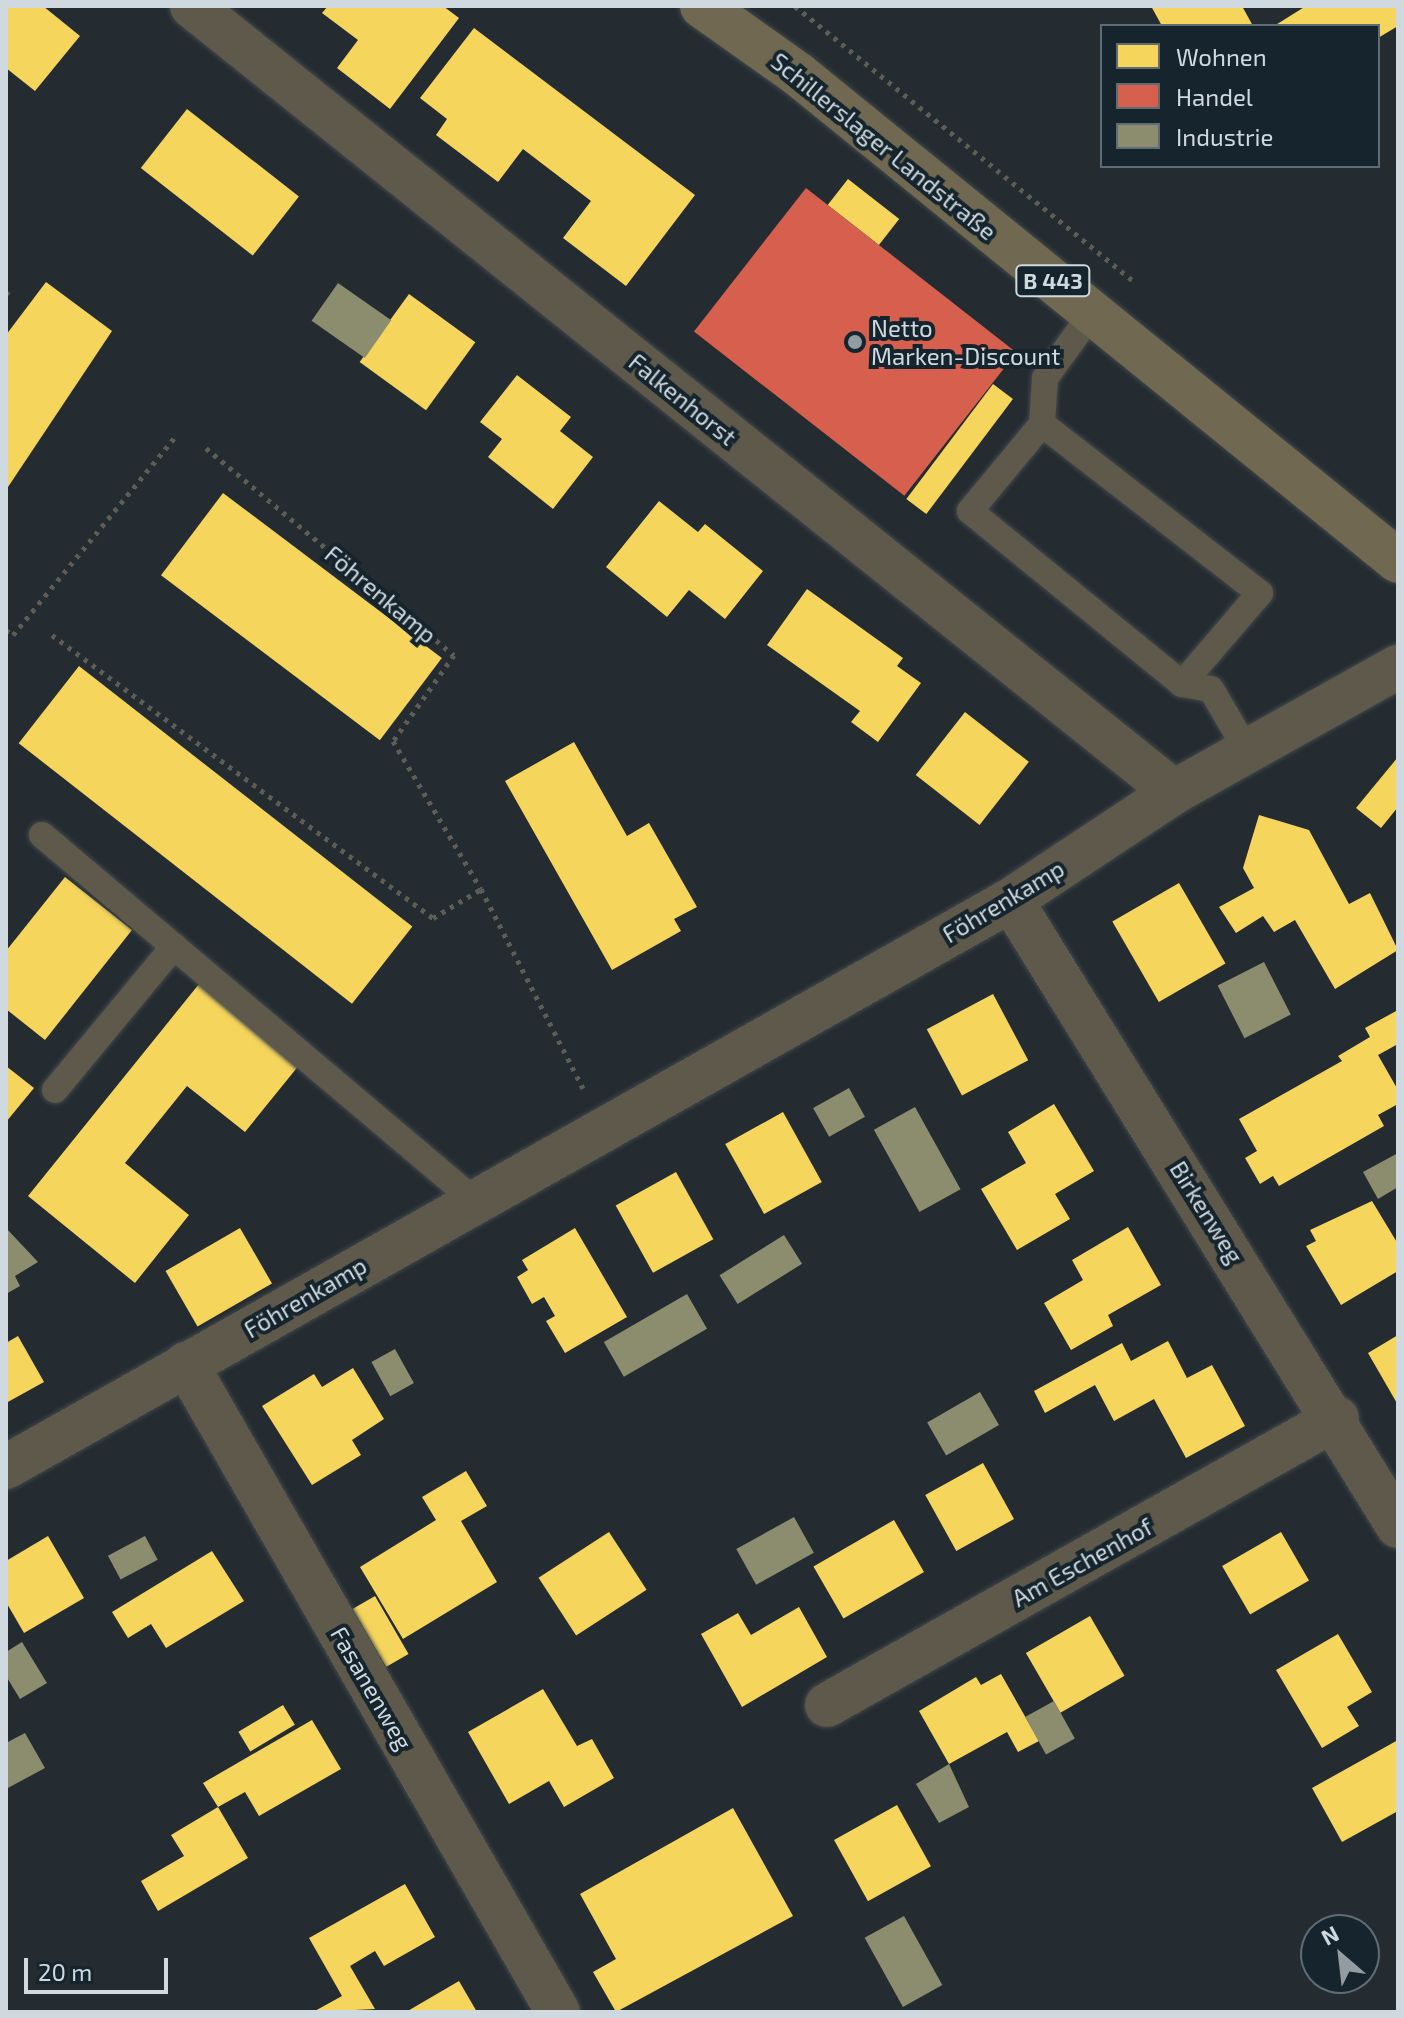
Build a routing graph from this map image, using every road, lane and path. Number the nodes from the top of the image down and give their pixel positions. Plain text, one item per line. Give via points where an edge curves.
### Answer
1 (192, 6) edge
2 (702, 6) edge
3 (795, 6) edge
4 (1140, 287) dead end
5 (1093, 312) junction
6 (1042, 424) junction
7 (175, 437) dead end
8 (206, 448) dead end
9 (1398, 561) edge
10 (6, 630) edge
11 (52, 635) dead end
12 (1398, 667) edge
13 (1182, 684) junction
14 (1249, 754) junction
15 (1174, 792) junction
16 (42, 835) dead end
17 (481, 889) junction
18 (1011, 900) junction
19 (174, 946) junction
20 (55, 1090) dead end
21 (604, 1128) junction
22 (475, 1201) junction
23 (186, 1364) junction
24 (1337, 1418) junction
25 (6, 1467) edge
26 (1398, 1526) edge
27 (827, 1705) dead end
28 (558, 2012) edge

1 - 15 street, Falkenhorst
2 - 5 main road, Schillerslager Landstraße / B 443
3 - 4 path
5 - 6 lane via 1045,378
5 - 9 main road, Schillerslager Landstraße / B 443
6 - 13 lane via 970,511
6 - 13 lane via 1260,593
7 - 10 path via 13,635
8 - 17 path, Föhrenkamp via 454,655 393,741
11 - 17 path via 433,918
12 - 14 street, Föhrenkamp
13 - 14 lane via 1211,689
14 - 15 street, Föhrenkamp
15 - 18 street, Föhrenkamp
16 - 19 lane
17 - 21 path, Föhrenkamp
18 - 21 street, Föhrenkamp
18 - 24 street, Birkenweg
19 - 20 lane
19 - 22 lane
21 - 22 street, Föhrenkamp
22 - 23 street, Föhrenkamp
23 - 25 street, Föhrenkamp
23 - 28 street, Fasanenweg
24 - 26 street, Birkenweg
24 - 27 street, Am Eschenhof

